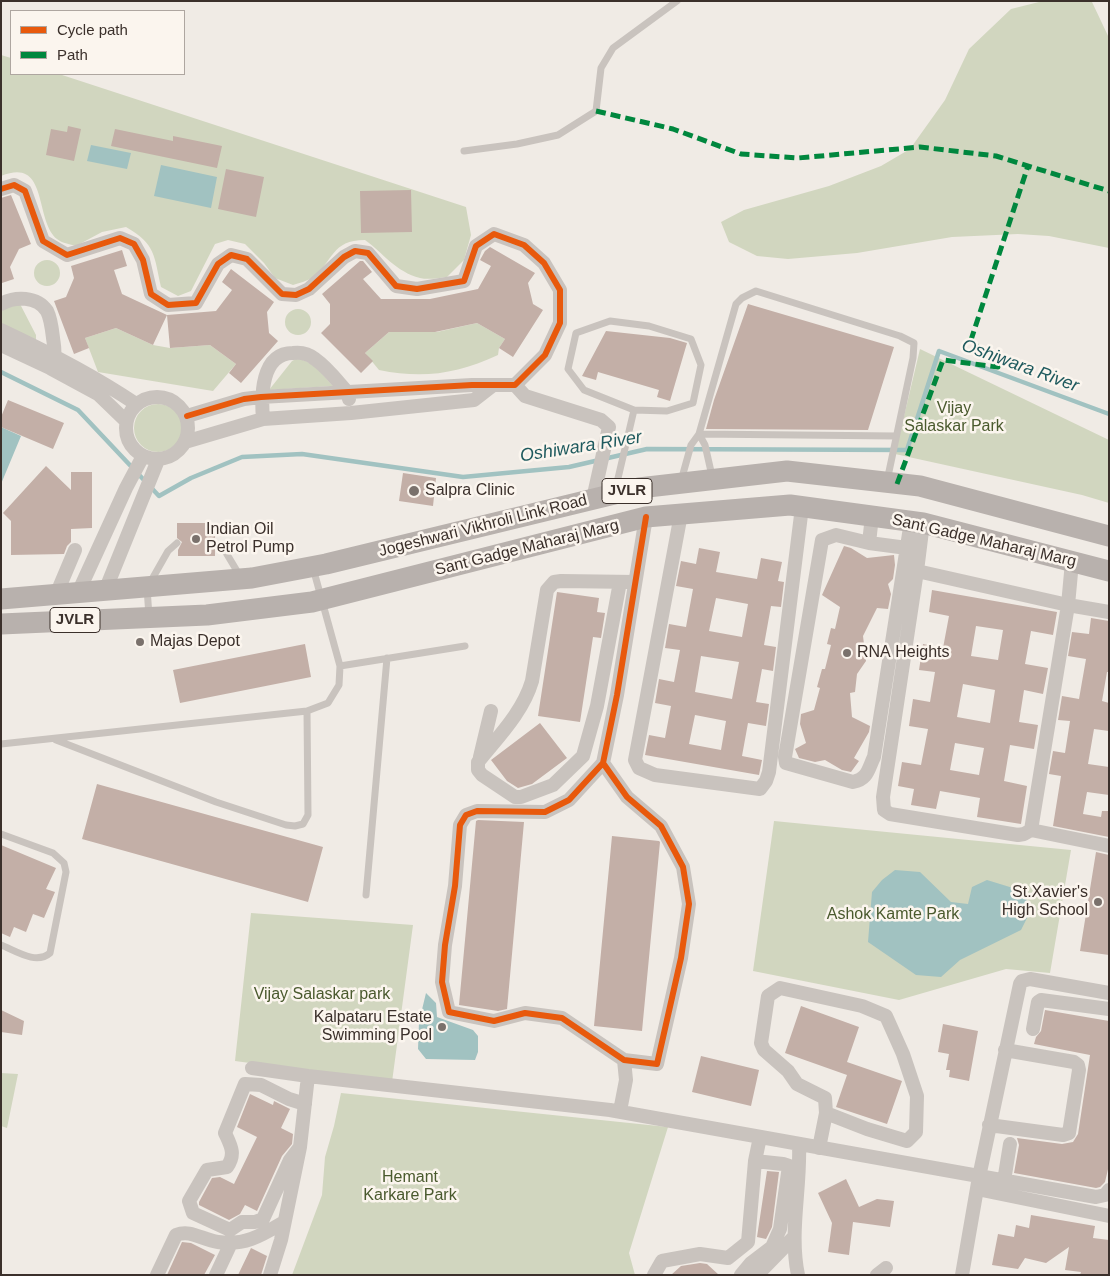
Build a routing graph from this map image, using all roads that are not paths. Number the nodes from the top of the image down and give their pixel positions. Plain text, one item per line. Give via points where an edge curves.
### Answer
1 (677, 1) edge
2 (464, 152) dead end
3 (1, 189) edge
4 (1, 304) edge
5 (549, 314) dead end
6 (1, 330) edge
7 (554, 335) junction
8 (1, 346) edge
9 (52, 362) junction
10 (515, 385) junction
11 (492, 386) junction
12 (348, 393) junction
13 (261, 396) junction
14 (136, 404) junction
15 (634, 410) junction
16 (351, 413) junction
17 (187, 416) junction
18 (263, 419) junction
19 (126, 422) junction
20 (699, 434) junction
21 (896, 436) junction
22 (185, 442) junction
23 (141, 460) junction
24 (155, 465) junction
25 (713, 480) junction
26 (886, 482) junction
27 (681, 483) junction
28 (615, 494) junction
29 (593, 499) junction
30 (802, 507) junction
31 (681, 514) junction
32 (872, 516) junction
33 (646, 517) junction
34 (917, 522) junction
35 (1109, 536) edge
36 (870, 542) junction
37 (177, 543) dead end
38 (216, 544) dead end
39 (907, 548) junction
40 (75, 550) dead end
41 (1072, 562) junction
42 (313, 566) junction
43 (918, 571) junction
44 (1109, 571) edge
45 (242, 580) junction
46 (620, 582) junction
47 (635, 582) junction
48 (147, 588) junction
49 (105, 591) junction
50 (78, 593) junction
51 (56, 595) junction
52 (1, 599) edge
53 (323, 600) junction
54 (1068, 605) junction
55 (1109, 612) edge
56 (149, 617) junction
57 (1, 624) edge
58 (465, 646) dead end
59 (387, 658) junction
60 (340, 666) junction
61 (307, 711) junction
62 (491, 711) dead end
63 (53, 739) junction
64 (1, 744) edge
65 (478, 762) junction
66 (603, 763) junction
67 (1031, 830) junction
68 (1, 834) edge
69 (1109, 846) edge
70 (366, 895) dead end
71 (1, 945) edge
72 (1109, 993) edge
73 (1109, 1009) edge
74 (1033, 1029) dead end
75 (1005, 1050) junction
76 (624, 1060) junction
77 (252, 1068) dead end
78 (308, 1076) junction
79 (305, 1104) junction
80 (620, 1112) junction
81 (826, 1113) junction
82 (990, 1125) junction
83 (760, 1137) junction
84 (800, 1144) junction
85 (1010, 1144) dead end
86 (300, 1147) junction
87 (819, 1148) junction
88 (755, 1161) junction
89 (1004, 1181) junction
90 (978, 1183) junction
91 (1109, 1190) edge
92 (1109, 1216) edge
93 (284, 1222) junction
94 (794, 1237) junction
95 (231, 1243) junction
96 (156, 1275) edge
97 (216, 1275) edge
98 (270, 1275) edge
99 (654, 1275) edge
100 (741, 1275) edge
101 (757, 1275) edge
102 (798, 1275) edge
103 (962, 1275) edge

1 - 2 lane via 613,48 600,68 596,111 558,135
3 - 7 street via 14,186 25,191 43,241 67,255 120,238 134,244 143,260 151,294 168,305 196,302 218,264 231,255 247,259 282,294 296,295 309,289 355,251 368,253 396,286 417,289 464,281 476,246 494,234 524,245 544,263 560,290 560,323
4 - 9 street via 24,298 38,302 47,312 51,324
5 - 7 street
6 - 9 street
7 - 10 street via 544,355
8 - 9 street
9 - 14 street via 100,380
9 - 19 street via 98,394
10 - 11 street
10 - 29 street via 525,396 604,422 609,427
11 - 12 street
11 - 16 street via 474,400
12 - 13 street
12 - 13 street via 314,358 291,352 274,360
12 - 16 street
13 - 17 street
13 - 18 street
14 - 17 street via 154,396 164,397 178,404
14 - 19 street
15 - 15 lane via 667,411 693,403 701,366 691,339 649,326 610,321 576,333 568,369 584,390
15 - 28 lane
16 - 18 street
17 - 22 street via 189,426
18 - 22 street
19 - 23 street via 128,440
20 - 21 lane
20 - 21 lane via 736,304 756,291 914,343
20 - 25 lane
20 - 27 lane via 690,451
21 - 26 lane
22 - 24 street via 177,453
23 - 24 street
23 - 50 street
24 - 49 street
25 - 26 main road, Jogeshwari Vikhroli Link Road / JVLR via 787,471
25 - 27 main road, Jogeshwari Vikhroli Link Road / JVLR
26 - 35 main road, Jogeshwari Vikhroli Link Road / JVLR via 920,486
27 - 28 main road, Jogeshwari Vikhroli Link Road / JVLR
28 - 29 main road, Jogeshwari Vikhroli Link Road / JVLR
29 - 42 main road, Jogeshwari Vikhroli Link Road / JVLR
30 - 31 main road, Sant Gadge Maharaj Marg / JVLR via 790,505
30 - 31 street via 769,772 760,789 655,775 639,768 635,760
30 - 32 main road, Sant Gadge Maharaj Marg / JVLR
31 - 33 main road, Sant Gadge Maharaj Marg / JVLR
32 - 34 main road, Sant Gadge Maharaj Marg / JVLR
32 - 36 street
33 - 47 street
33 - 53 main road, Sant Gadge Maharaj Marg / JVLR
34 - 39 street
34 - 41 main road, Sant Gadge Maharaj Marg / JVLR
34 - 43 street
36 - 39 street
36 - 39 street via 836,535 822,540 785,757 786,763 854,782 866,776 874,756
37 - 48 lane via 168,551
38 - 45 lane via 222,546
40 - 51 street
41 - 44 main road, Sant Gadge Maharaj Marg / JVLR
41 - 54 street
42 - 45 main road, Jogeshwari Vikhroli Link Road / JVLR
42 - 53 lane
43 - 54 street
43 - 67 street via 883,797 884,810 890,814 1018,835
45 - 48 main road, Jogeshwari Vikhroli Link Road / JVLR
46 - 47 street
46 - 65 street via 561,581 550,586 529,693
46 - 65 street via 597,706 582,756 553,785 521,797 515,797 482,775
47 - 66 street
48 - 49 main road, Jogeshwari Vikhroli Link Road / JVLR
48 - 56 lane
49 - 50 main road, Jogeshwari Vikhroli Link Road / JVLR
50 - 51 main road, Jogeshwari Vikhroli Link Road / JVLR
51 - 52 main road, Jogeshwari Vikhroli Link Road / JVLR
53 - 56 main road, Sant Gadge Maharaj Marg / JVLR via 207,615
53 - 60 lane
54 - 55 street
54 - 67 street
56 - 57 main road, Sant Gadge Maharaj Marg / JVLR
58 - 59 lane
59 - 60 lane
59 - 70 lane
60 - 61 lane via 338,685 328,703
61 - 63 lane
61 - 63 lane via 308,815 303,824 295,826 216,802
62 - 65 street
63 - 64 lane
66 - 76 street via 627,797 661,826 683,867 689,904 681,958 657,1064
66 - 76 street via 569,800 544,812 477,811 466,815 460,825 456,886 442,982 449,1012 494,1021 525,1013 562,1018
67 - 69 street
68 - 71 lane via 53,853 64,863 66,872 50,953 45,957 31,958
72 - 75 street via 1030,979 1022,981
73 - 74 street via 1041,1000
75 - 82 street
75 - 82 street via 1078,1065 1069,1133
76 - 80 street via 626,1080
77 - 78 street
78 - 79 street
78 - 80 street
79 - 86 street
79 - 86 street via 261,1085 246,1084 225,1133 233,1148 230,1162 227,1167 207,1170 189,1202 193,1212 230,1230 242,1222 263,1219 290,1160
80 - 83 street
81 - 81 street via 825,1098 797,1084 761,1043 768,996 780,988 862,1006 886,1016 903,1054 917,1096 916,1132 907,1141
81 - 87 street
82 - 90 street
83 - 84 street
83 - 88 street
84 - 87 street
84 - 94 street
85 - 89 street
86 - 93 street
87 - 90 street
88 - 99 street via 748,1242 728,1258 700,1254 662,1261
88 - 100 street via 789,1166 780,1228 772,1246
89 - 90 street
89 - 91 street via 1096,1197 1105,1196
90 - 92 street
90 - 103 street
93 - 95 street via 253,1240
93 - 98 street
94 - 101 street
94 - 102 street
95 - 96 street via 183,1232 176,1235
95 - 97 street

